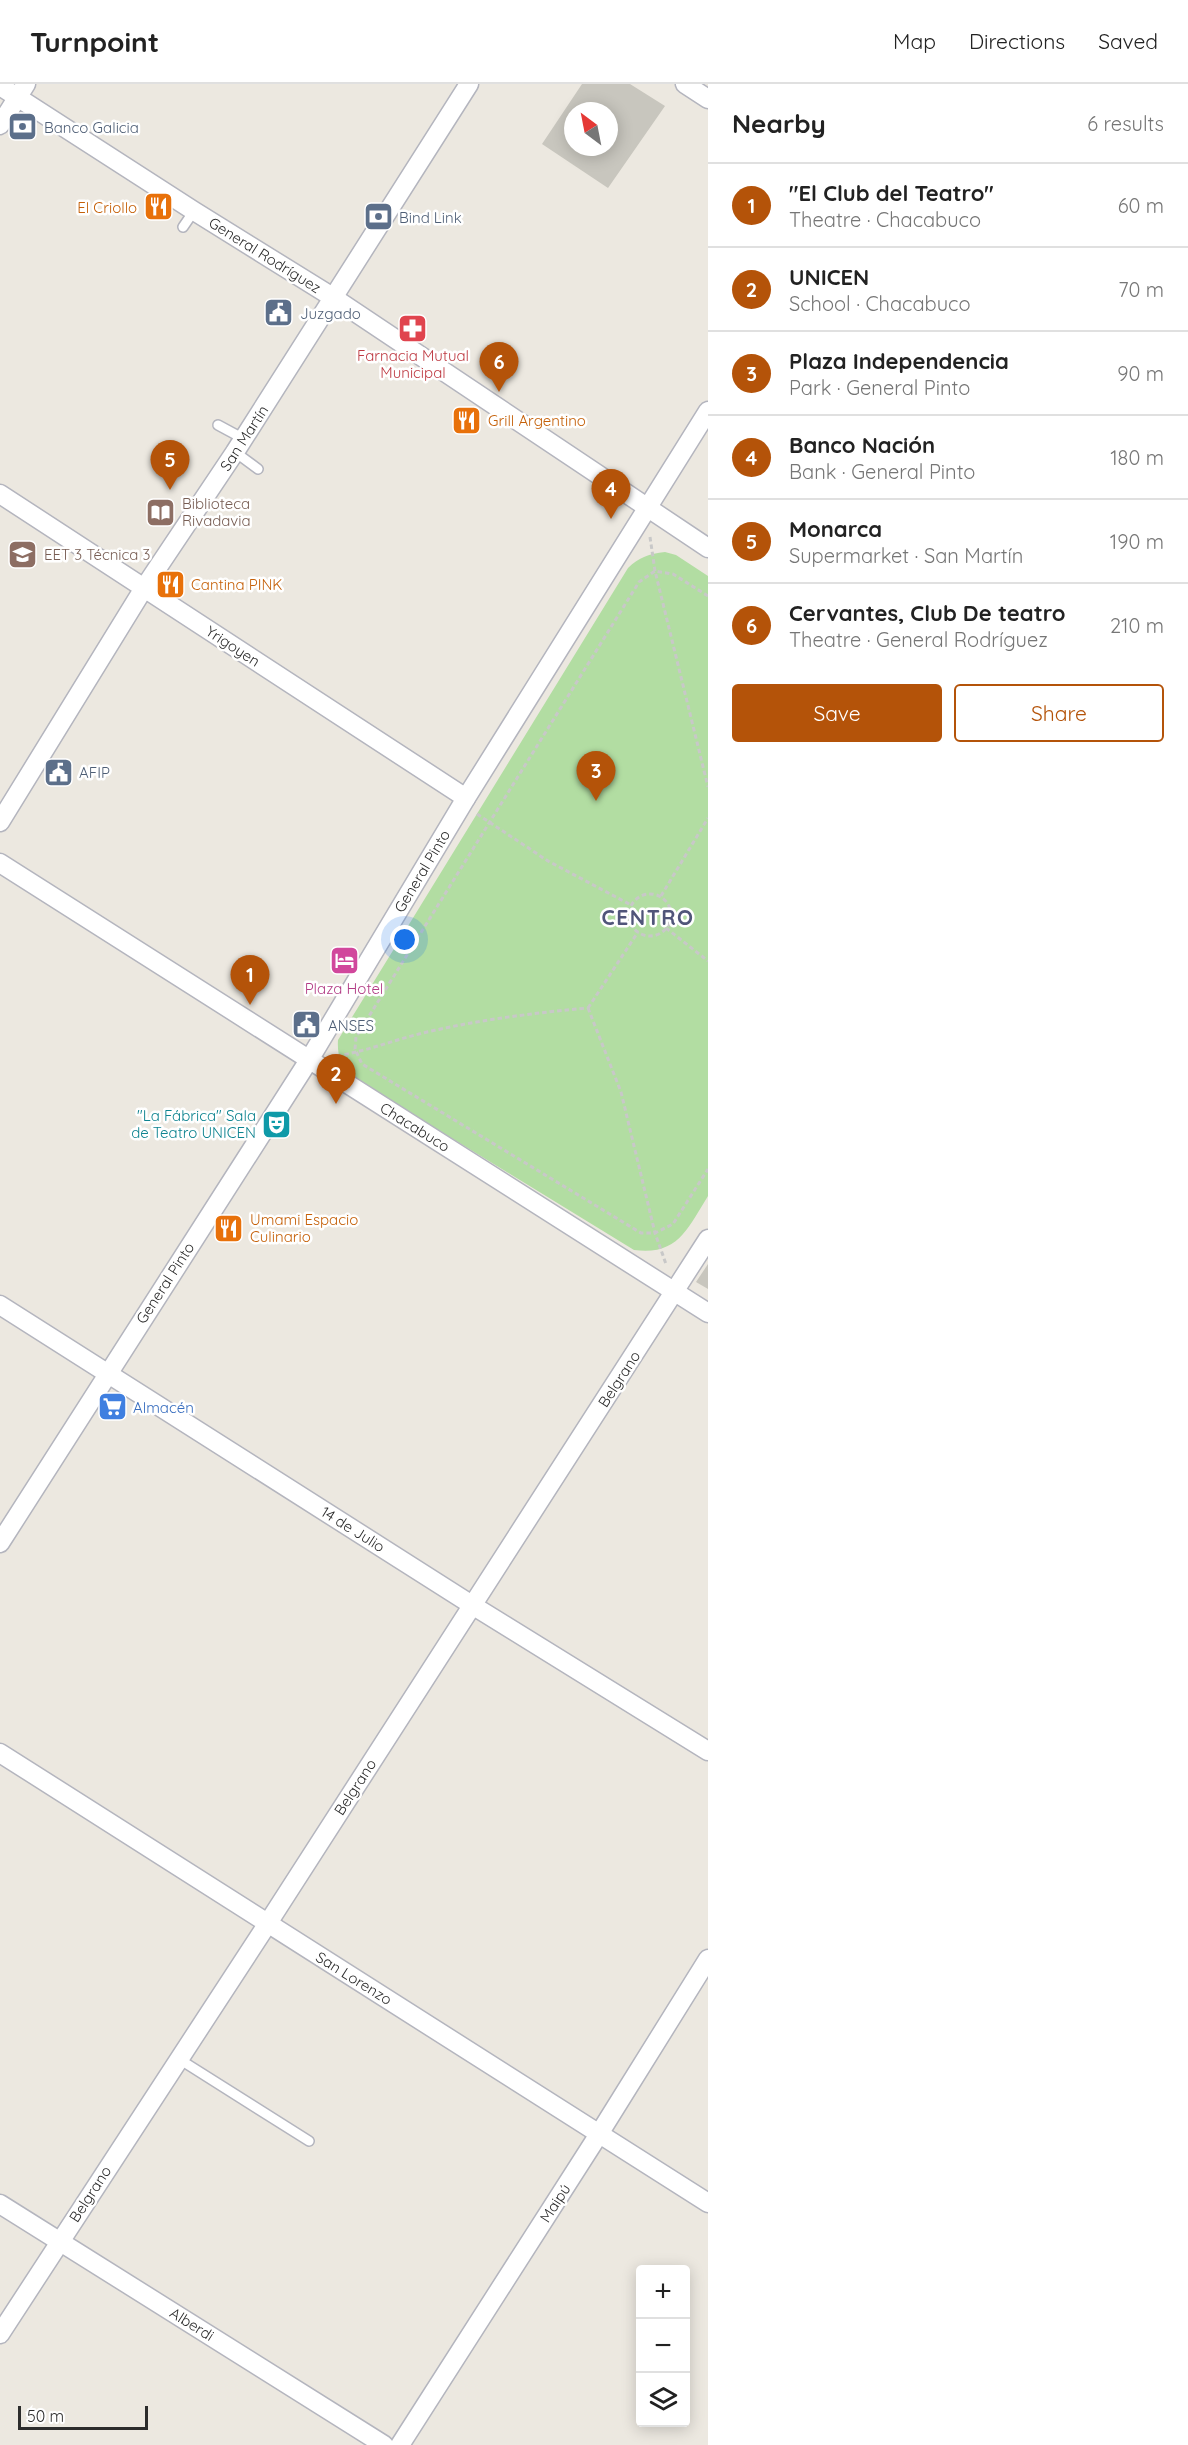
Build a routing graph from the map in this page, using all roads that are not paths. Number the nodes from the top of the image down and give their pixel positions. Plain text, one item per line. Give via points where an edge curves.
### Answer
1 (469, 84) edge
2 (685, 84) edge
3 (0, 86) edge
4 (22, 91) edge
5 (708, 99) edge
6 (0, 125) edge
7 (194, 211) junction
8 (183, 227) dead end
9 (334, 298) junction
10 (708, 411) edge
11 (218, 425) dead end
12 (240, 445) junction
13 (258, 469) dead end
14 (0, 494) edge
15 (646, 508) junction
16 (708, 548) edge
17 (144, 588) junction
18 (464, 801) junction
19 (0, 822) edge
20 (0, 863) edge
21 (309, 1060) junction
22 (708, 1239) edge
23 (675, 1291) junction
24 (0, 1305) edge
25 (708, 1313) edge
26 (107, 1373) junction
27 (0, 1543) edge
28 (472, 1605) junction
29 (708, 1751) edge
30 (0, 1753) edge
31 (268, 1923) junction
32 (708, 1959) edge
33 (179, 2059) junction
34 (599, 2134) junction
35 (309, 2141) dead end
36 (0, 2204) edge
37 (708, 2204) edge
38 (59, 2242) junction
39 (0, 2334) edge
40 (384, 2445) edge
41 (400, 2445) edge

1 - 9 street, San Martín
2 - 5 street
3 - 4 street, General Rodríguez
4 - 6 street
4 - 7 street, General Rodríguez
7 - 8 lane
7 - 9 street, General Rodríguez
9 - 12 street, San Martín
9 - 15 street, General Rodríguez
10 - 15 street, General Pinto
11 - 12 lane
12 - 13 lane
12 - 17 street, San Martín
14 - 17 street, Yrigoyen
15 - 16 street, General Rodríguez
15 - 18 street, General Pinto
17 - 18 street, Yrigoyen
17 - 19 street, San Martín
18 - 21 street, General Pinto
20 - 21 street, Chacabuco
21 - 23 street, Chacabuco
21 - 26 street, General Pinto
22 - 23 street, Belgrano
23 - 25 street, Chacabuco
23 - 28 street, Belgrano
24 - 26 street, 14 de Julio
26 - 27 street, General Pinto
26 - 28 street, 14 de Julio
28 - 29 street, 14 de Julio
28 - 31 street, Belgrano
30 - 31 street, San Lorenzo
31 - 33 street, Belgrano
31 - 34 street, San Lorenzo
32 - 34 street, Maipú
33 - 35 lane
33 - 38 street, Belgrano
34 - 37 street, San Lorenzo
34 - 41 street, Maipú
36 - 38 street, Alberdi
38 - 39 street, Belgrano
38 - 40 street, Alberdi

